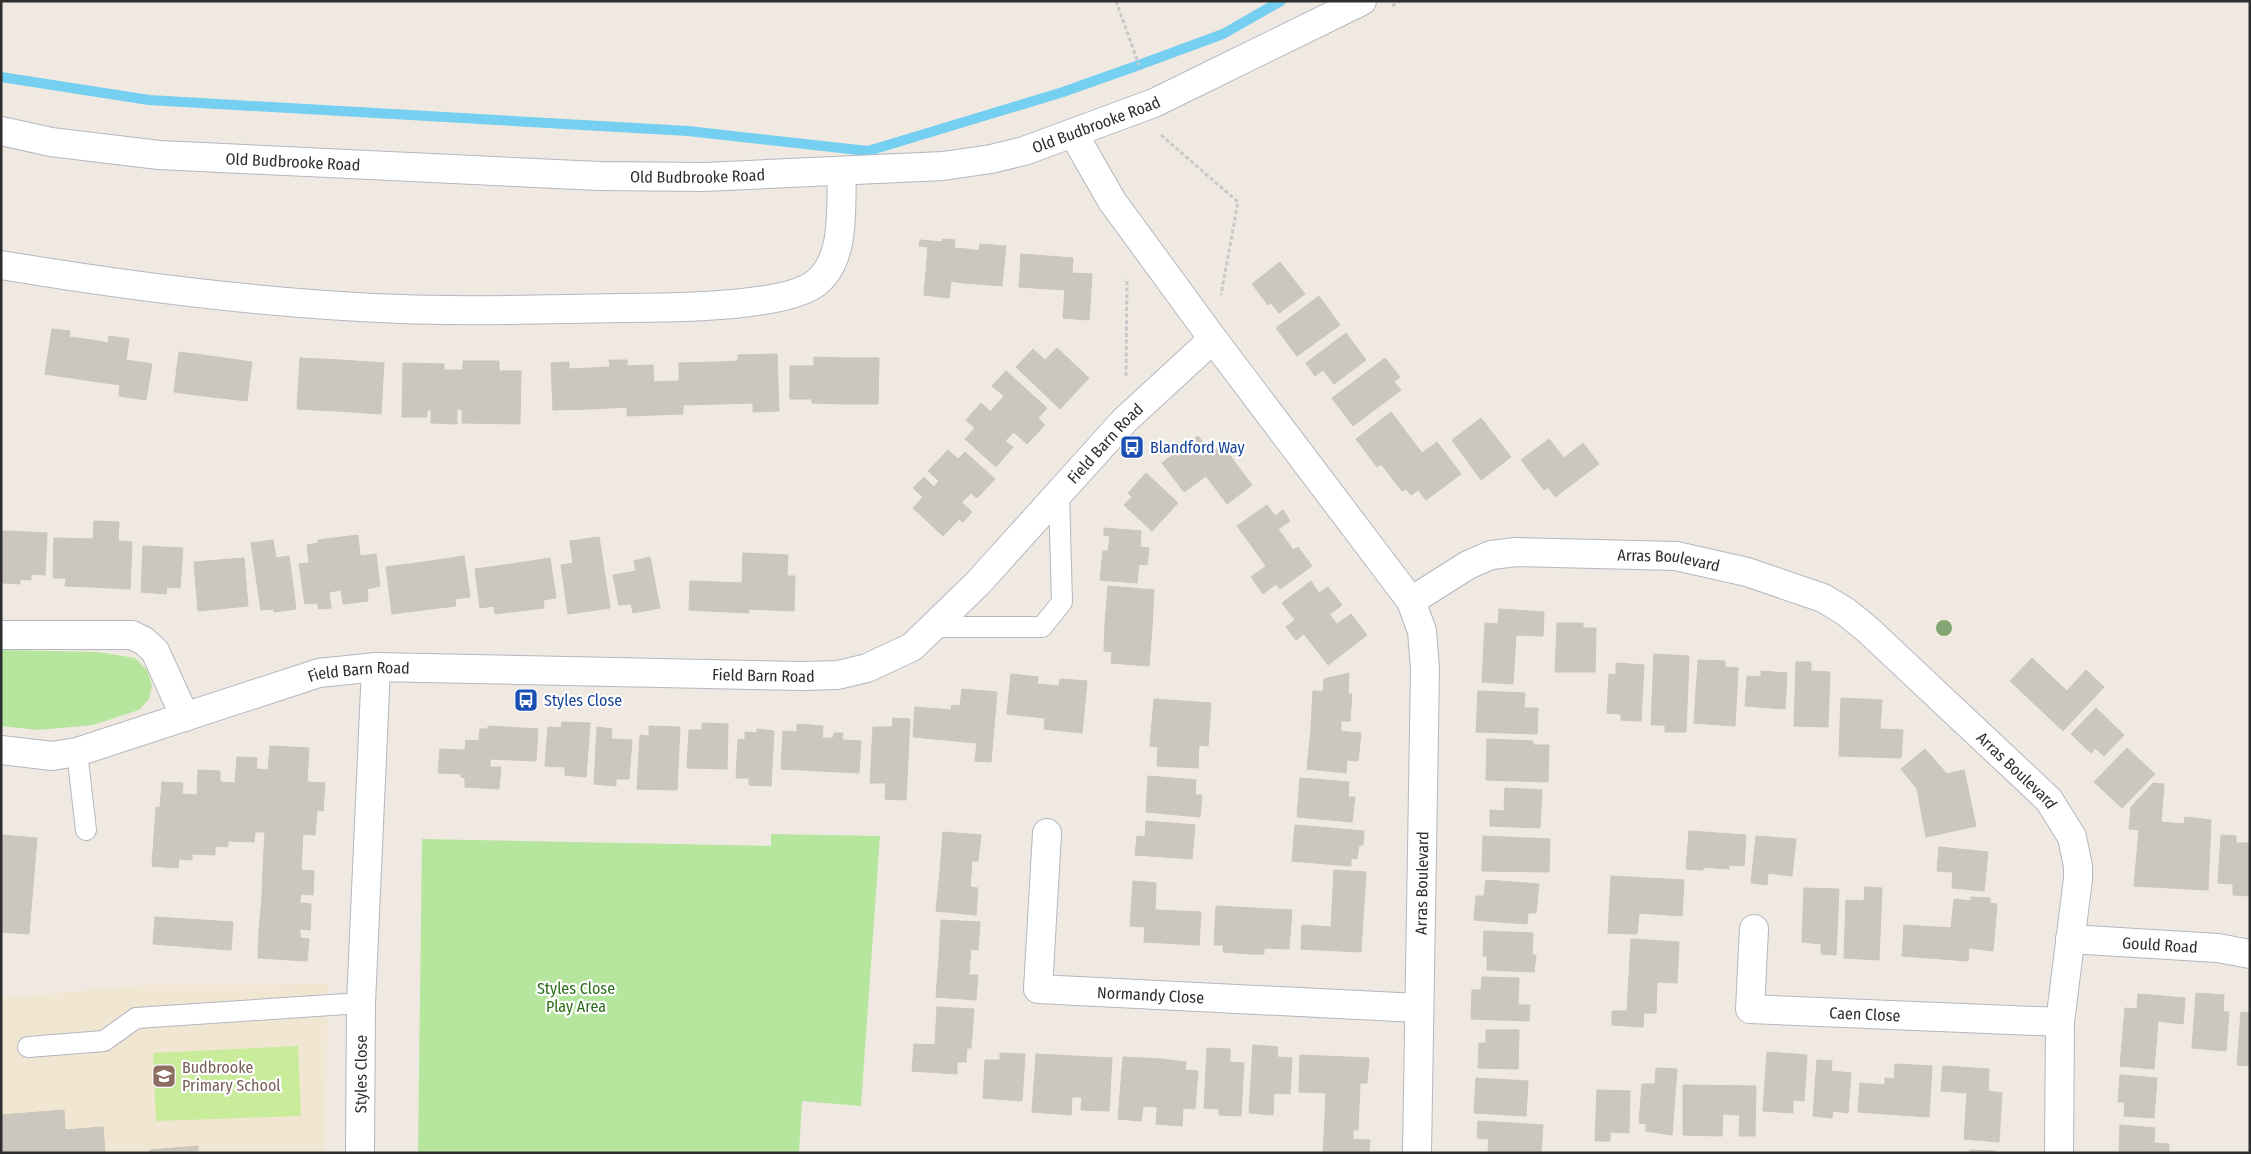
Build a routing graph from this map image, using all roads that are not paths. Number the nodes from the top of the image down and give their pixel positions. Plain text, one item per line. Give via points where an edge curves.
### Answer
1 (1362, 1) edge
2 (1, 131) edge
3 (1073, 133) junction
4 (842, 172) junction
5 (1, 265) edge
6 (1213, 339) junction
7 (1059, 493) junction
8 (1411, 602) junction
9 (934, 627) junction
10 (1, 634) edge
11 (376, 667) junction
12 (185, 717) junction
13 (1, 750) edge
14 (77, 752) junction
15 (86, 830) dead end
16 (1047, 832) dead end
17 (1754, 929) dead end
18 (2070, 939) junction
19 (2250, 954) edge
20 (360, 1003) junction
21 (1418, 1008) junction
22 (2060, 1022) junction
23 (28, 1047) dead end
24 (360, 1153) edge
25 (1417, 1153) edge
26 (2059, 1153) edge

1 - 3 street, Old Budbrooke Road via 1154,103
2 - 4 street, Old Budbrooke Road via 51,142 158,155 358,165 599,176 704,177
3 - 4 street, Old Budbrooke Road via 991,159 943,166
3 - 6 street via 1112,200
4 - 5 street via 838,240 825,274 814,284 792,294 728,304 666,308 390,308 185,292
6 - 7 street, Field Barn Road via 1125,420
6 - 8 street
7 - 9 street, Field Barn Road
7 - 9 lane via 1062,602 1042,628
8 - 18 street, Arras Boulevard via 1479,559 1516,552 1676,556 1747,572 1823,598 1867,629 1972,726 2058,812 2072,837 2078,866
8 - 21 street, Arras Boulevard via 1422,631 1425,669
9 - 11 street, Field Barn Road via 912,647 890,659 838,675
10 - 12 street via 132,636 144,641 155,651
11 - 12 street, Field Barn Road via 319,673
11 - 20 street, Styles Close
12 - 14 street, Field Barn Road
13 - 14 street, Field Barn Road via 52,756
14 - 15 lane
16 - 21 street, Normandy Close via 1038,989
17 - 22 street, Caen Close via 1750,1009
18 - 19 street, Gould Road via 2218,948
18 - 22 street, Arras Boulevard
20 - 23 lane via 136,1018 104,1041
20 - 24 street, Styles Close
21 - 25 street, Arras Boulevard
22 - 26 street, Arras Boulevard

